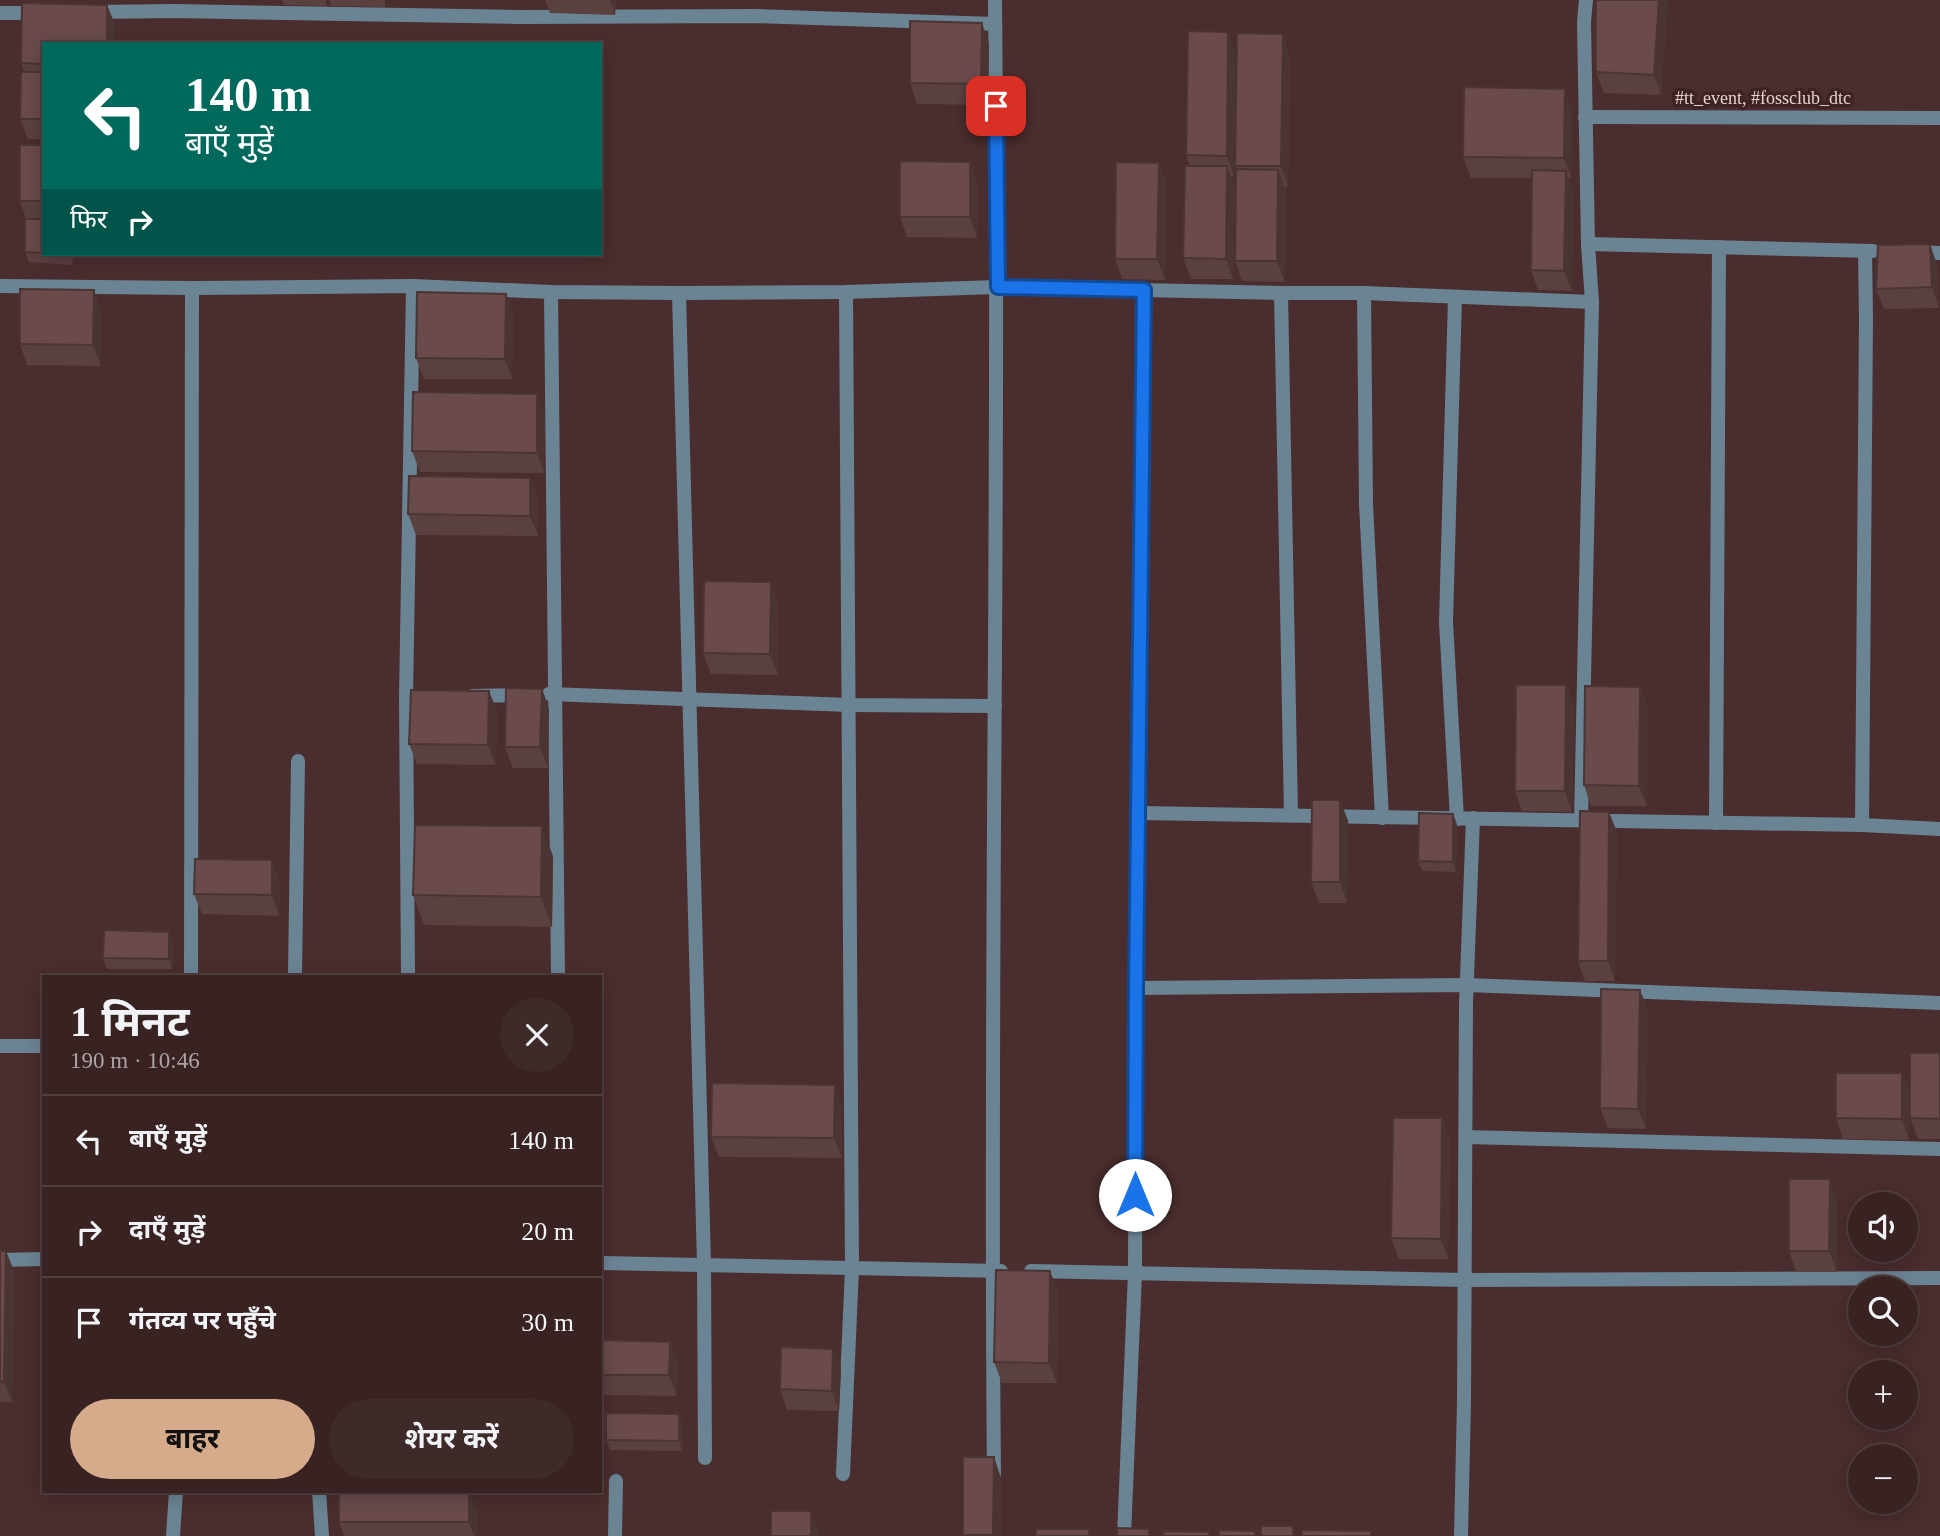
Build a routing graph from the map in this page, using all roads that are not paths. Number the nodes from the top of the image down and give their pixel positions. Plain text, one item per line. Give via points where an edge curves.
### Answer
1 (995, 0) edge
2 (1586, 0) edge
3 (54, 12) edge
4 (81, 12) edge
5 (0, 13) edge
6 (995, 24) junction
7 (1586, 117) junction
8 (1940, 118) edge
9 (1588, 244) junction
10 (1719, 247) junction
11 (1865, 251) junction
12 (1940, 253) edge
13 (0, 286) edge
14 (412, 286) junction
15 (998, 287) junction
16 (192, 288) junction
17 (1144, 290) junction
18 (551, 292) junction
19 (846, 292) junction
20 (679, 293) junction
21 (1281, 293) junction
22 (1364, 293) junction
23 (1455, 297) junction
24 (1592, 302) junction
25 (555, 694) junction
26 (460, 696) edge
27 (689, 699) junction
28 (849, 705) junction
29 (995, 706) junction
30 (298, 761) dead end
31 (1139, 813) junction
32 (1291, 816) junction
33 (1382, 818) junction
34 (1473, 818) junction
35 (1457, 819) junction
36 (1581, 821) junction
37 (1716, 823) junction
38 (1862, 825) junction
39 (1940, 829) edge
40 (191, 975) edge
41 (295, 975) edge
42 (408, 975) edge
43 (558, 975) edge
44 (1468, 985) junction
45 (1136, 988) junction
46 (1940, 1003) edge
47 (0, 1046) edge
48 (42, 1046) edge
49 (1466, 1137) junction
50 (1940, 1149) edge
51 (42, 1259) edge
52 (0, 1260) edge
53 (602, 1262) edge
54 (704, 1265) junction
55 (852, 1268) junction
56 (992, 1270) junction
57 (1135, 1273) junction
58 (1940, 1278) edge
59 (1464, 1280) junction
60 (705, 1458) dead end
61 (843, 1474) dead end
62 (994, 1475) edge
63 (616, 1480) dead end
64 (176, 1493) edge
65 (319, 1493) edge
66 (173, 1536) edge
67 (322, 1536) edge
68 (615, 1536) edge
69 (1125, 1536) edge
70 (1461, 1536) edge

1 - 6 street
2 - 7 street
3 - 5 street
4 - 6 street via 755,16
6 - 15 street
7 - 8 street, #tt_event, #fossclub_dtc
7 - 9 street
9 - 10 street
9 - 24 street
10 - 11 street
10 - 37 street
11 - 12 street
11 - 38 street
13 - 16 street
14 - 16 street
14 - 18 street
14 - 42 street
15 - 17 street
15 - 19 street
15 - 29 street
16 - 40 street
17 - 21 street
17 - 31 street
18 - 20 street
18 - 25 street
19 - 20 street
19 - 28 street
20 - 27 street
21 - 22 street
21 - 32 street
22 - 23 street
22 - 33 street via 1366,504
23 - 24 street
23 - 35 street via 1447,622
24 - 36 street
25 - 26 street
25 - 27 street
25 - 43 street
27 - 28 street
27 - 54 street
28 - 29 street
28 - 55 street
29 - 56 street
30 - 41 street
31 - 32 street
31 - 45 street
32 - 33 street
33 - 35 street
34 - 35 street
34 - 36 street
34 - 44 street
36 - 37 street
37 - 38 street
38 - 39 street
44 - 45 street
44 - 46 street
44 - 49 street
45 - 57 street
47 - 48 street
49 - 50 street
49 - 59 street
51 - 52 street
53 - 54 street
54 - 55 street
54 - 60 street
55 - 56 street
55 - 61 street
56 - 57 street
56 - 62 street
57 - 59 street
57 - 69 street
58 - 59 street
59 - 70 street
63 - 68 street
64 - 66 street
65 - 67 street

